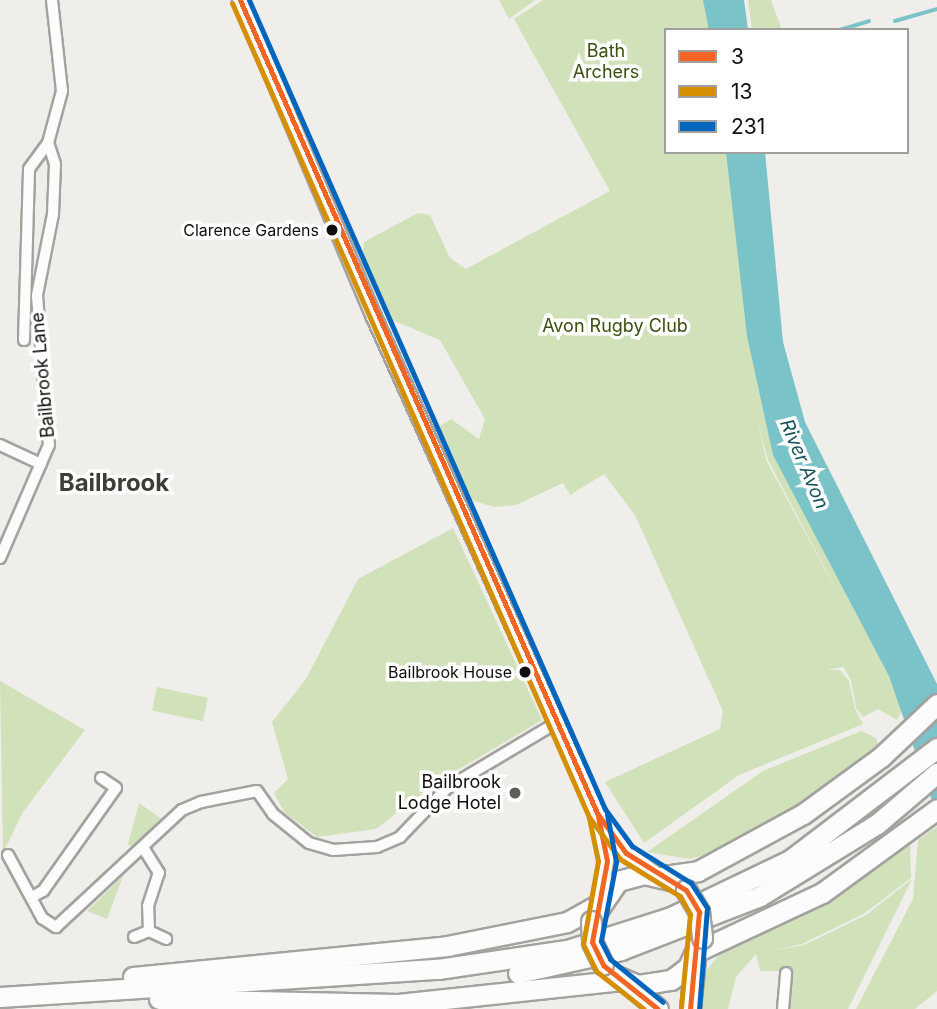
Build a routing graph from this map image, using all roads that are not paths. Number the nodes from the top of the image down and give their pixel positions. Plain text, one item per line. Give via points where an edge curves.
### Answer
1 (52, 0) edge
2 (240, 0) edge
3 (48, 143) junction
4 (24, 340) dead end
5 (0, 445) edge
6 (41, 464) junction
7 (0, 558) edge
8 (937, 704) edge
9 (556, 723) junction
10 (937, 748) edge
11 (937, 773) edge
12 (102, 778) dead end
13 (937, 808) edge
14 (597, 813) junction
15 (873, 815) junction
16 (144, 849) junction
17 (8, 855) dead end
18 (660, 876) junction
19 (32, 897) junction
20 (595, 909) junction
21 (149, 931) junction
22 (134, 937) dead end
23 (166, 939) dead end
24 (698, 949) junction
25 (786, 973) dead end
26 (625, 981) junction
27 (0, 995) edge
28 (150, 999) junction
29 (0, 1009) edge
30 (659, 1009) edge
31 (690, 1009) edge
32 (783, 1009) edge

1 - 3 street, Bailbrook Lane via 62,91
2 - 9 street
3 - 4 street, Bailbrook Lane via 29,169
3 - 6 street, Bailbrook Lane via 55,164 53,214 37,295 50,433
5 - 6 street
6 - 7 street, Bailbrook Lane
8 - 18 highway via 853,778 745,849 698,871
9 - 14 street
9 - 16 street via 447,789 429,813 377,847 333,850 309,844 273,814 257,791 183,810
10 - 15 highway
11 - 15 highway
12 - 19 street via 116,788 43,891
13 - 24 highway via 895,844 822,892
14 - 18 street via 626,853
14 - 20 street via 607,857
15 - 27 highway via 755,879 671,917 568,950 438,969
15 - 28 highway via 760,896 683,930 569,964 440,981
16 - 19 street via 63,926 46,923
16 - 21 street via 159,873 148,906
17 - 19 street
18 - 20 highway via 618,881
18 - 24 highway, bridge via 686,890 699,912
20 - 26 highway, bridge via 592,943 603,965
20 - 27 highway via 568,922 447,946
21 - 22 street
21 - 23 street
24 - 26 highway via 660,984
24 - 31 highway
25 - 32 street
26 - 28 highway via 412,1003
26 - 30 highway
28 - 29 highway

